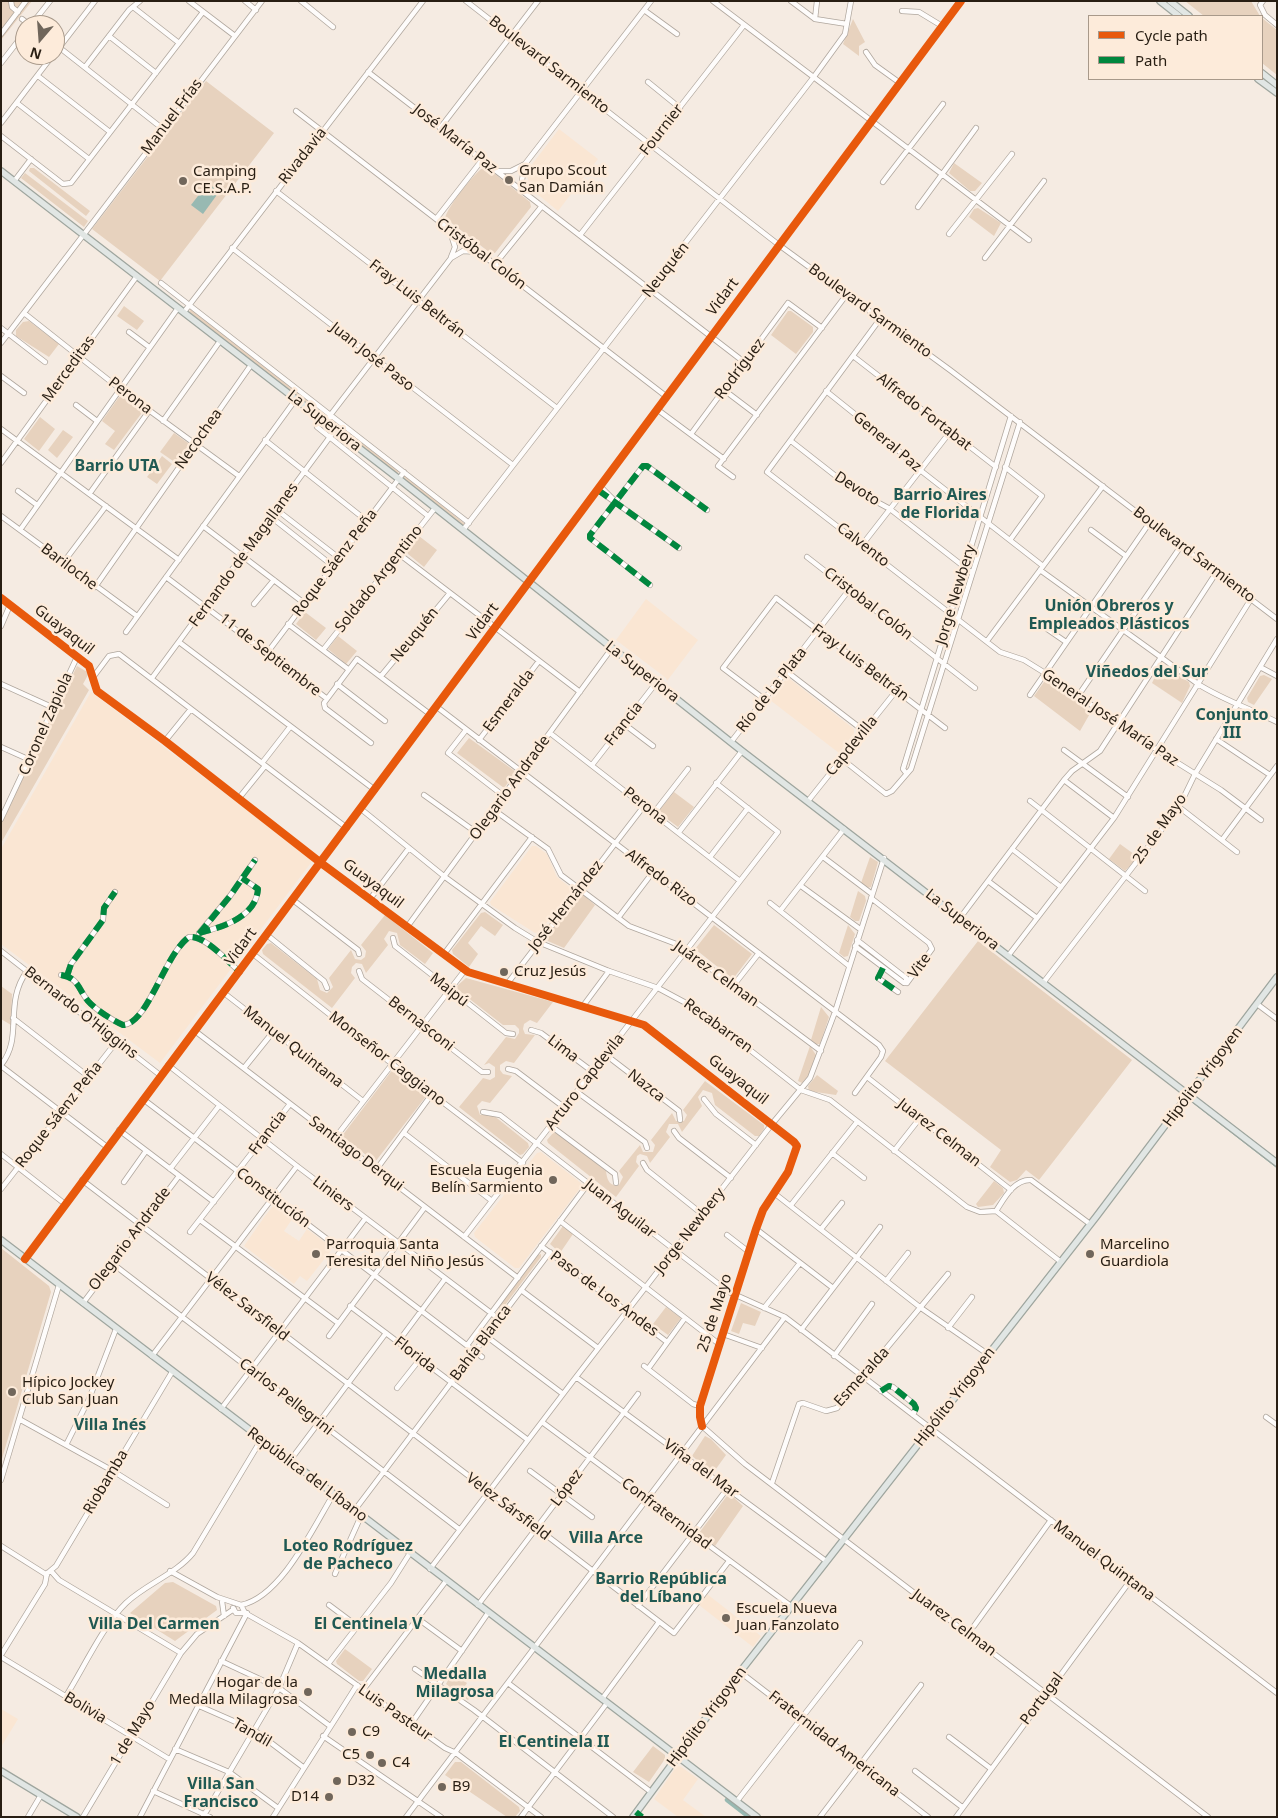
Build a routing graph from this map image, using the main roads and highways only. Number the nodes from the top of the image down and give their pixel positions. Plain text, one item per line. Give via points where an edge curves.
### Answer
1 (1160, 1) edge
2 (1170, 1) edge
3 (1178, 15) edge
4 (1188, 15) edge
5 (1263, 74) edge
6 (1259, 80) edge
7 (1277, 85) edge
8 (1277, 93) edge
9 (1, 170) edge
10 (1277, 977) edge
11 (1189, 1096) junction
12 (1277, 1163) edge
13 (1, 1240) edge
14 (677, 1756) junction
15 (2, 1774) edge
16 (635, 1815) edge
17 (78, 1817) edge
18 (757, 1817) edge

1 - 3 main road
2 - 4 main road
5 - 7 main road
6 - 8 main road
9 - 11 main road, La Superiora via 742,751
10 - 11 main road, Hipólito Yrigoyen
11 - 12 main road, La Superiora
11 - 14 main road, Hipólito Yrigoyen
13 - 14 main road, República del Líbano
14 - 16 main road, Hipólito Yrigoyen
14 - 18 main road, República del Líbano
15 - 17 main road

